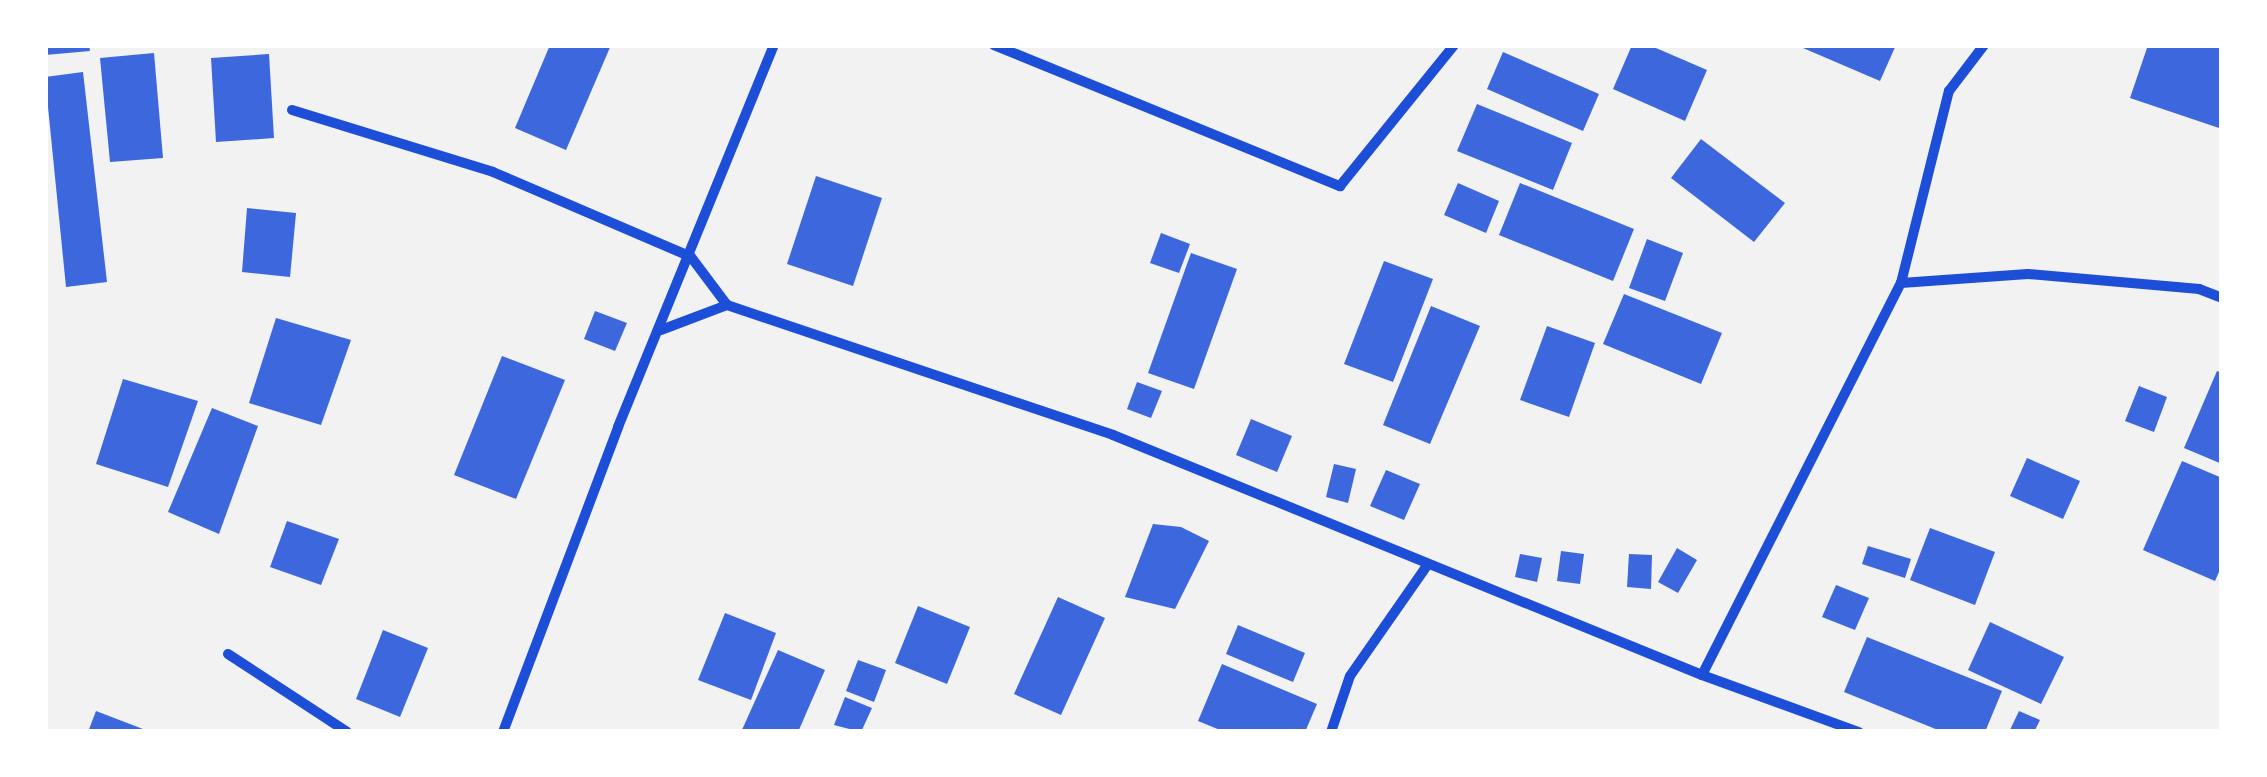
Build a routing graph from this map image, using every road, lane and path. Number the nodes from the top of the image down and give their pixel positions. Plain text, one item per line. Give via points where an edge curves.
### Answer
1 (774, 45) edge
2 (994, 45) edge
3 (1454, 45) edge
4 (1984, 45) edge
5 (292, 110) dead end
6 (690, 257) junction
7 (1901, 283) junction
8 (2222, 298) edge
9 (728, 305) junction
10 (661, 330) junction
11 (1428, 564) junction
12 (228, 654) dead end
13 (1702, 675) junction
14 (346, 732) edge
15 (503, 732) edge
16 (1331, 732) edge
17 (1858, 732) edge

1 - 6 street
2 - 3 street via 1340,186
4 - 7 street via 1949,92
5 - 6 street via 493,172
6 - 9 street
6 - 10 street
7 - 8 street via 2028,274 2200,289
7 - 13 street
9 - 10 street
9 - 11 street via 1113,435
10 - 15 street
11 - 13 street
11 - 16 street via 1350,676
12 - 14 street
13 - 17 street

